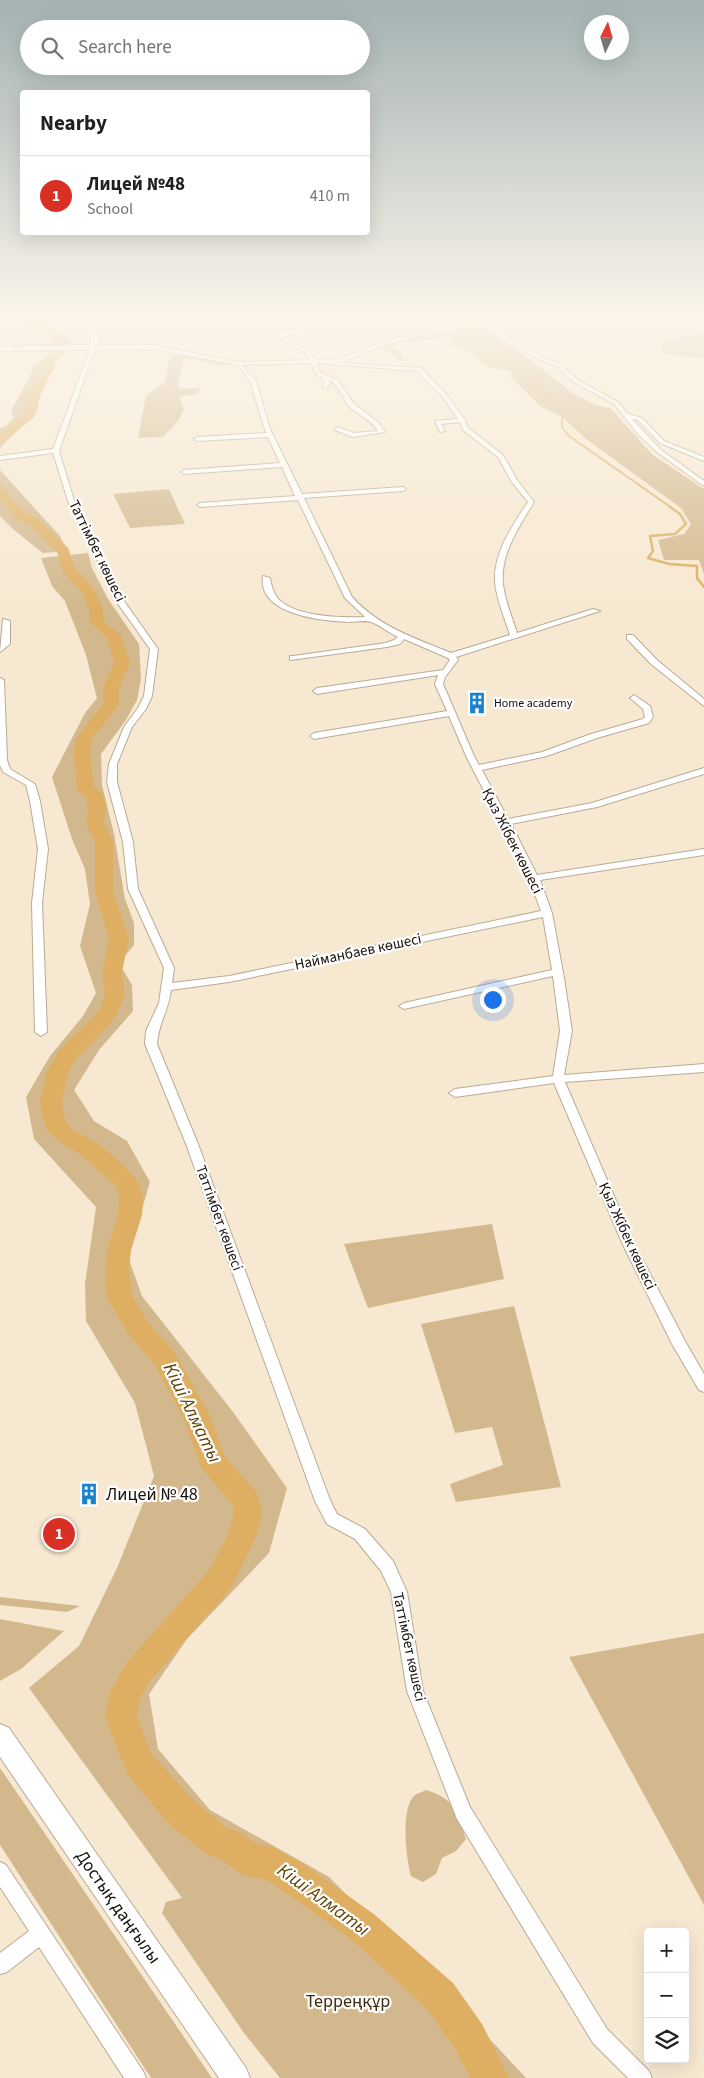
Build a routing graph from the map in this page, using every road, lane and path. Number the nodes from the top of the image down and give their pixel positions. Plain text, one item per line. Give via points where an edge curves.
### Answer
1 (70, 413) edge
2 (263, 413) edge
3 (362, 413) edge
4 (457, 413) edge
5 (625, 415) joint
6 (462, 420) junction
7 (337, 429) dead end
8 (442, 431) dead end
9 (270, 435) junction
10 (197, 438) dead end
11 (56, 451) junction
12 (0, 458) edge
13 (704, 459) edge
14 (283, 464) junction
15 (184, 472) dead end
16 (704, 484) edge
17 (403, 489) dead end
18 (298, 497) junction
19 (200, 505) dead end
20 (266, 578) dead end
21 (596, 611) dead end
22 (374, 619) junction
23 (6, 621) dead end
24 (404, 635) junction
25 (514, 635) junction
26 (630, 637) dead end
27 (0, 650) edge
28 (451, 656) junction
29 (293, 658) dead end
30 (444, 672) junction
31 (0, 680) edge
32 (317, 691) dead end
33 (634, 698) dead end
34 (704, 703) edge
35 (453, 713) junction
36 (314, 736) dead end
37 (476, 768) junction
38 (704, 771) edge
39 (504, 823) junction
40 (704, 852) edge
41 (534, 878) junction
42 (547, 913) junction
43 (558, 972) junction
44 (168, 987) junction
45 (404, 1006) dead end
46 (41, 1032) dead end
47 (704, 1068) edge
48 (558, 1079) junction
49 (455, 1093) dead end
50 (704, 1386) edge
51 (0, 1736) edge
52 (0, 1871) edge
53 (40, 1934) junction
54 (0, 1965) edge
55 (136, 2078) edge
56 (236, 2078) edge
57 (642, 2078) edge

1 - 11 street
2 - 9 street
3 - 7 street via 382,432 353,435
4 - 6 street
5 - 13 street via 640,419 662,442
5 - 16 street via 659,451
6 - 8 street via 437,422
6 - 25 street via 465,429 501,456 514,481 531,502 509,538 502,559 499,583
9 - 10 street
9 - 14 street
11 - 12 street
11 - 44 street, Таттімбет көшесі via 77,514 120,601 154,649 148,696 126,731 113,764 112,782 128,842 133,889 169,968
14 - 15 street
14 - 18 street
17 - 18 street
18 - 19 street
18 - 22 street via 349,598 357,609
20 - 22 street via 273,597 287,607 344,620
21 - 25 street
22 - 24 street
23 - 27 street via 6,644
24 - 28 street
24 - 29 street via 387,645
25 - 28 street
26 - 34 street via 654,662
28 - 30 street, Қыз Жібек көшесі via 454,660 452,665
30 - 32 street
30 - 35 street, Қыз Жібек көшесі via 439,687
31 - 46 street via 3,760 6,770 30,784 43,849 37,904
33 - 37 street via 647,708 650,717 646,721 544,754
35 - 36 street
35 - 37 street, Қыз Жібек көшесі
37 - 39 street, Қыз Жібек көшесі
38 - 39 street via 594,806
39 - 41 street, Қыз Жібек көшесі
40 - 41 street
41 - 42 street, Қыз Жібек көшесі
42 - 43 street, Қыз Жібек көшесі
42 - 44 street, Найманбаев көшесі via 229,979
43 - 45 street
43 - 48 street, Қыз Жібек көшесі via 566,1031
44 - 57 street, Таттімбет көшесі via 152,1031 151,1044 192,1144 323,1501 332,1519 360,1534 387,1566 399,1592 415,1691 463,1813 600,2036
47 - 48 street
48 - 49 street
48 - 50 street, Қыз Жібек көшесі via 629,1244 678,1344
51 - 56 street, Достық даңғылы
52 - 53 street
53 - 54 street
53 - 55 street

